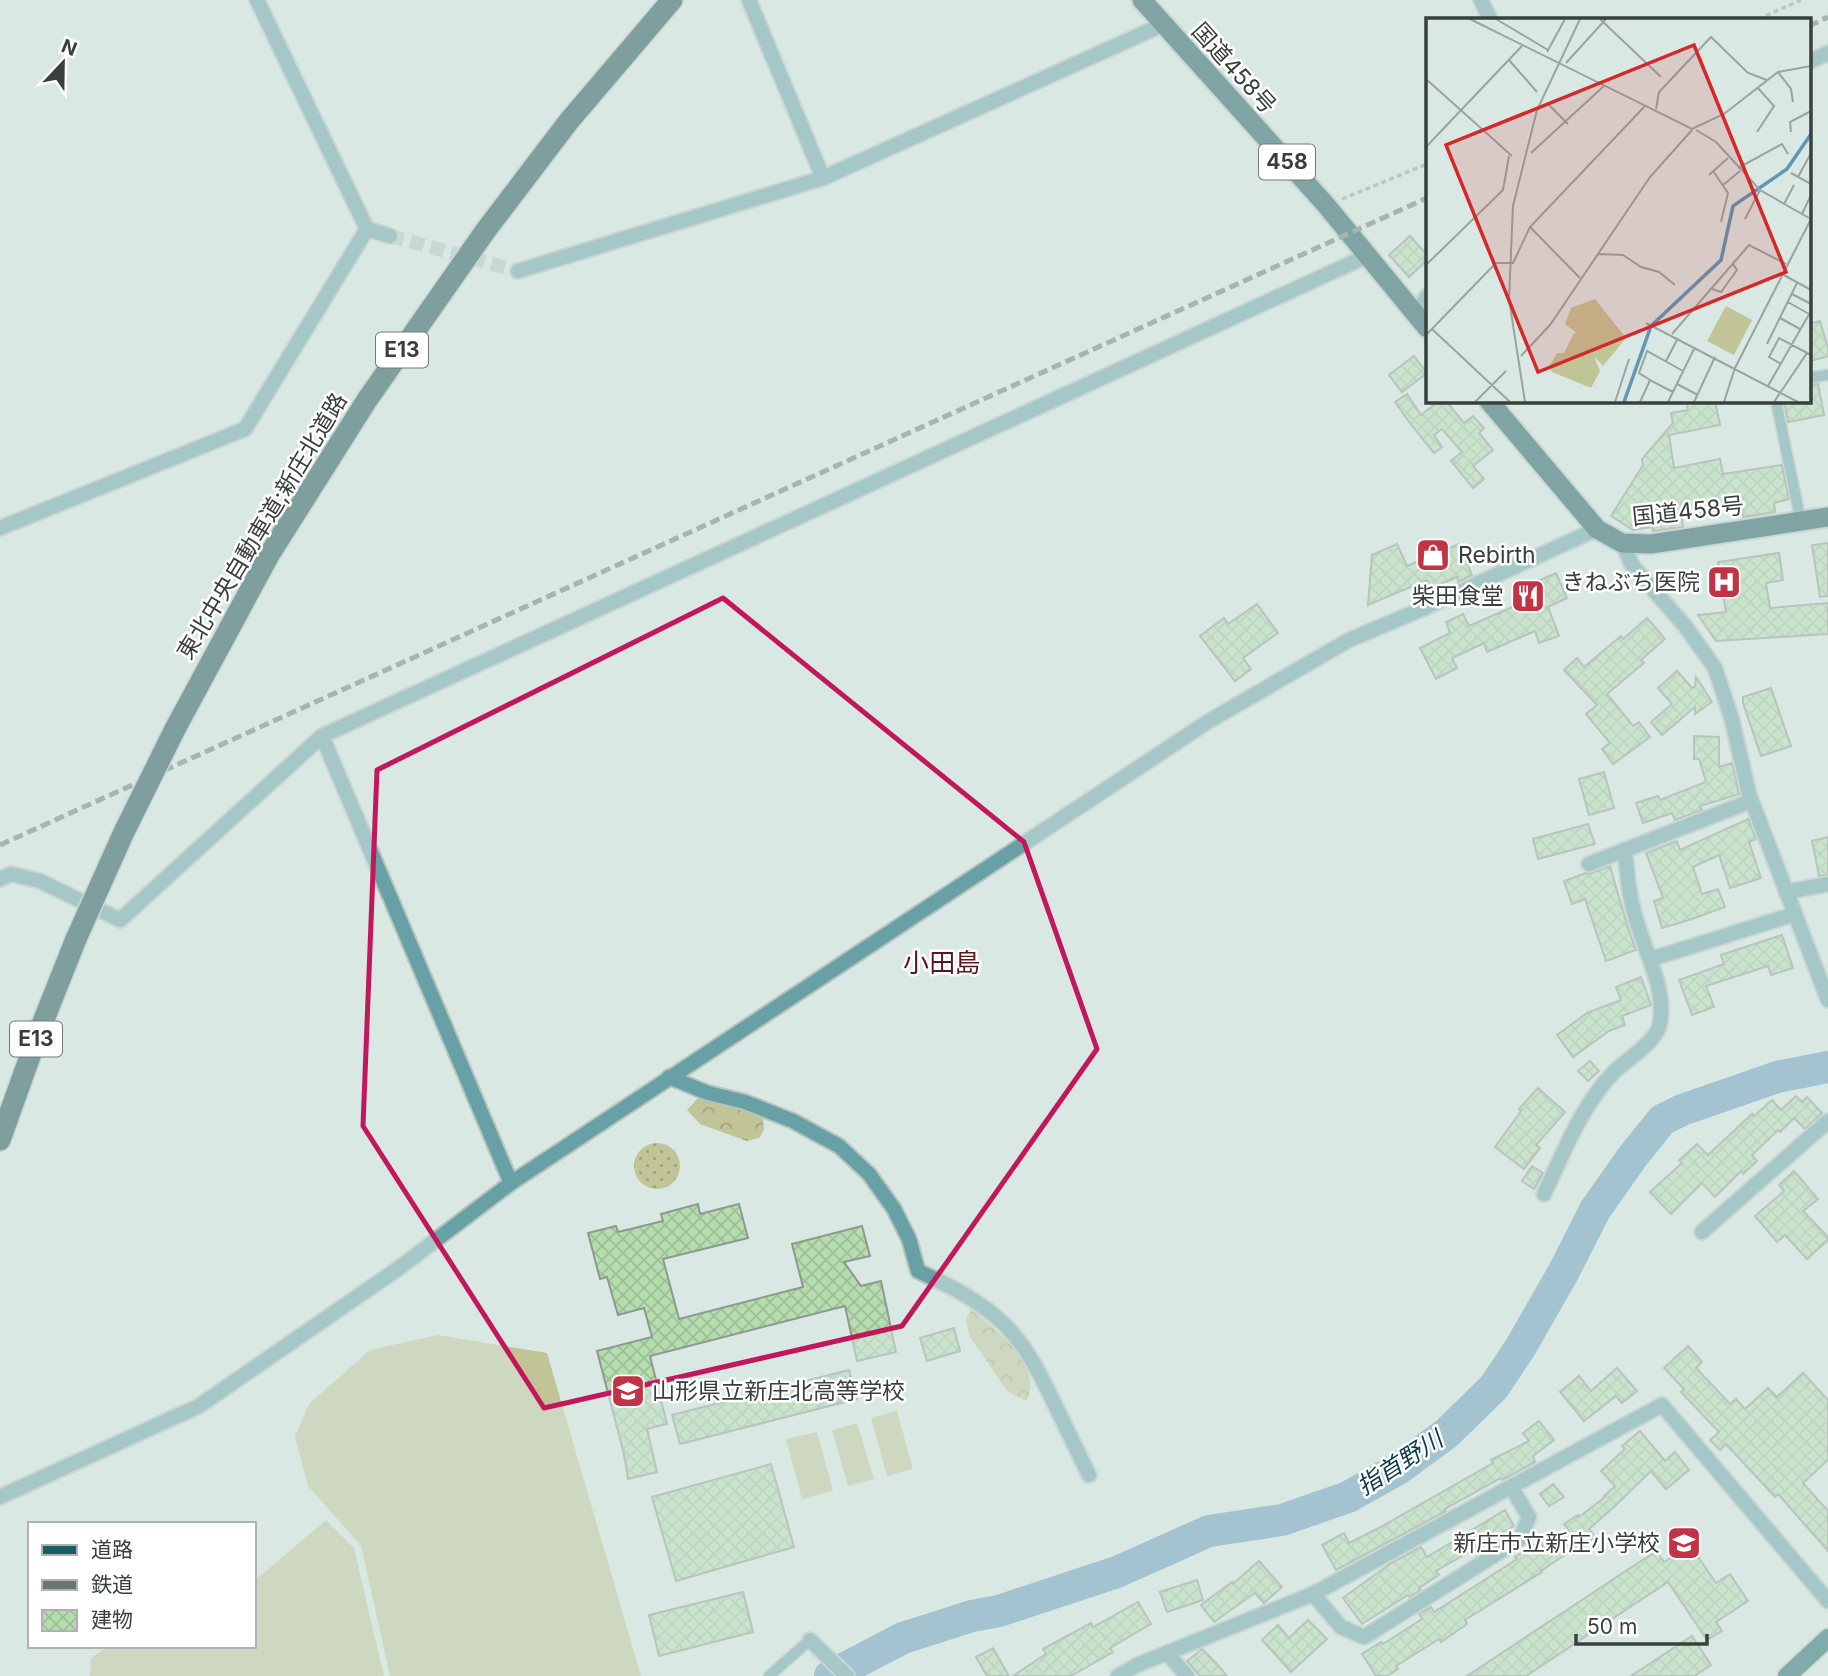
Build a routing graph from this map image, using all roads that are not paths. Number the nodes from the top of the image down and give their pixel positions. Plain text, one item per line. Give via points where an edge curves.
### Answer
1 (257, 0) edge
2 (672, 0) edge
3 (749, 0) edge
4 (1142, 0) edge
5 (1481, 0) edge
6 (1490, 18) edge
7 (1162, 25) junction
8 (1828, 53) edge
9 (1811, 61) edge
10 (823, 178) junction
11 (367, 229) junction
12 (390, 236) tunnel mouth
13 (1367, 256) junction
14 (518, 271) tunnel mouth
15 (1426, 301) edge
16 (1422, 321) edge
17 (1490, 402) edge
18 (1776, 402) edge
19 (1828, 517) edge
20 (1801, 522) junction
21 (0, 528) edge
22 (1597, 529) junction
23 (1622, 543) junction
24 (322, 736) junction
25 (1751, 801) junction
26 (1625, 850) junction
27 (1589, 864) dead end
28 (0, 879) edge
29 (1828, 884) edge
30 (1786, 892) junction
31 (1795, 914) junction
32 (1651, 959) junction
33 (1828, 1000) edge
34 (669, 1077) junction
35 (1828, 1121) edge
36 (0, 1140) edge
37 (510, 1183) junction
38 (1544, 1194) dead end
39 (1702, 1232) dead end
40 (1089, 1475) dead end
41 (1511, 1487) junction
42 (0, 1497) edge
43 (1313, 1594) junction
44 (1828, 1601) edge
45 (1828, 1638) edge
46 (810, 1640) joint
47 (1167, 1653) junction
48 (1790, 1675) edge
49 (769, 1676) edge
50 (847, 1676) edge
51 (1118, 1676) edge
52 (1187, 1676) edge

1 - 11 street
2 - 36 highway, 東北中央自動車道;新庄北道路 / E13, bridge via 569,121 486,230 367,400 270,555 124,832 76,939
3 - 10 street
4 - 7 highway, 国道458号 / 458
5 - 6 street
7 - 10 street
7 - 13 highway, 国道458号 / 458
8 - 9 street
10 - 14 street
11 - 12 street
11 - 21 street via 245,429
13 - 16 highway, 国道458号 / 458
13 - 24 street
15 - 16 street
17 - 22 highway, 国道458号
18 - 20 lane
19 - 20 highway, 国道458号
20 - 23 highway, 国道458号 via 1651,544
22 - 23 highway, 国道458号
22 - 34 street via 1349,640 1209,721
23 - 25 street via 1632,565 1714,668
24 - 28 street via 120,920 40,880 11,874
24 - 37 street
25 - 26 street
25 - 30 street
26 - 27 street
26 - 32 street via 1635,919
29 - 30 street
30 - 31 street
31 - 32 street
31 - 33 street
32 - 38 street via 1660,994 1660,1025 1591,1099
34 - 37 street
34 - 40 street via 793,1121 839,1146 869,1174 894,1209 918,1271 976,1303 1023,1346
35 - 39 street
37 - 42 street via 399,1268 199,1405
41 - 43 street
41 - 43 street via 1529,1517 1520,1539 1364,1637 1341,1627
41 - 44 street via 1662,1405
43 - 47 street
45 - 48 main road
46 - 49 lane
46 - 50 street
47 - 51 street
47 - 52 street

